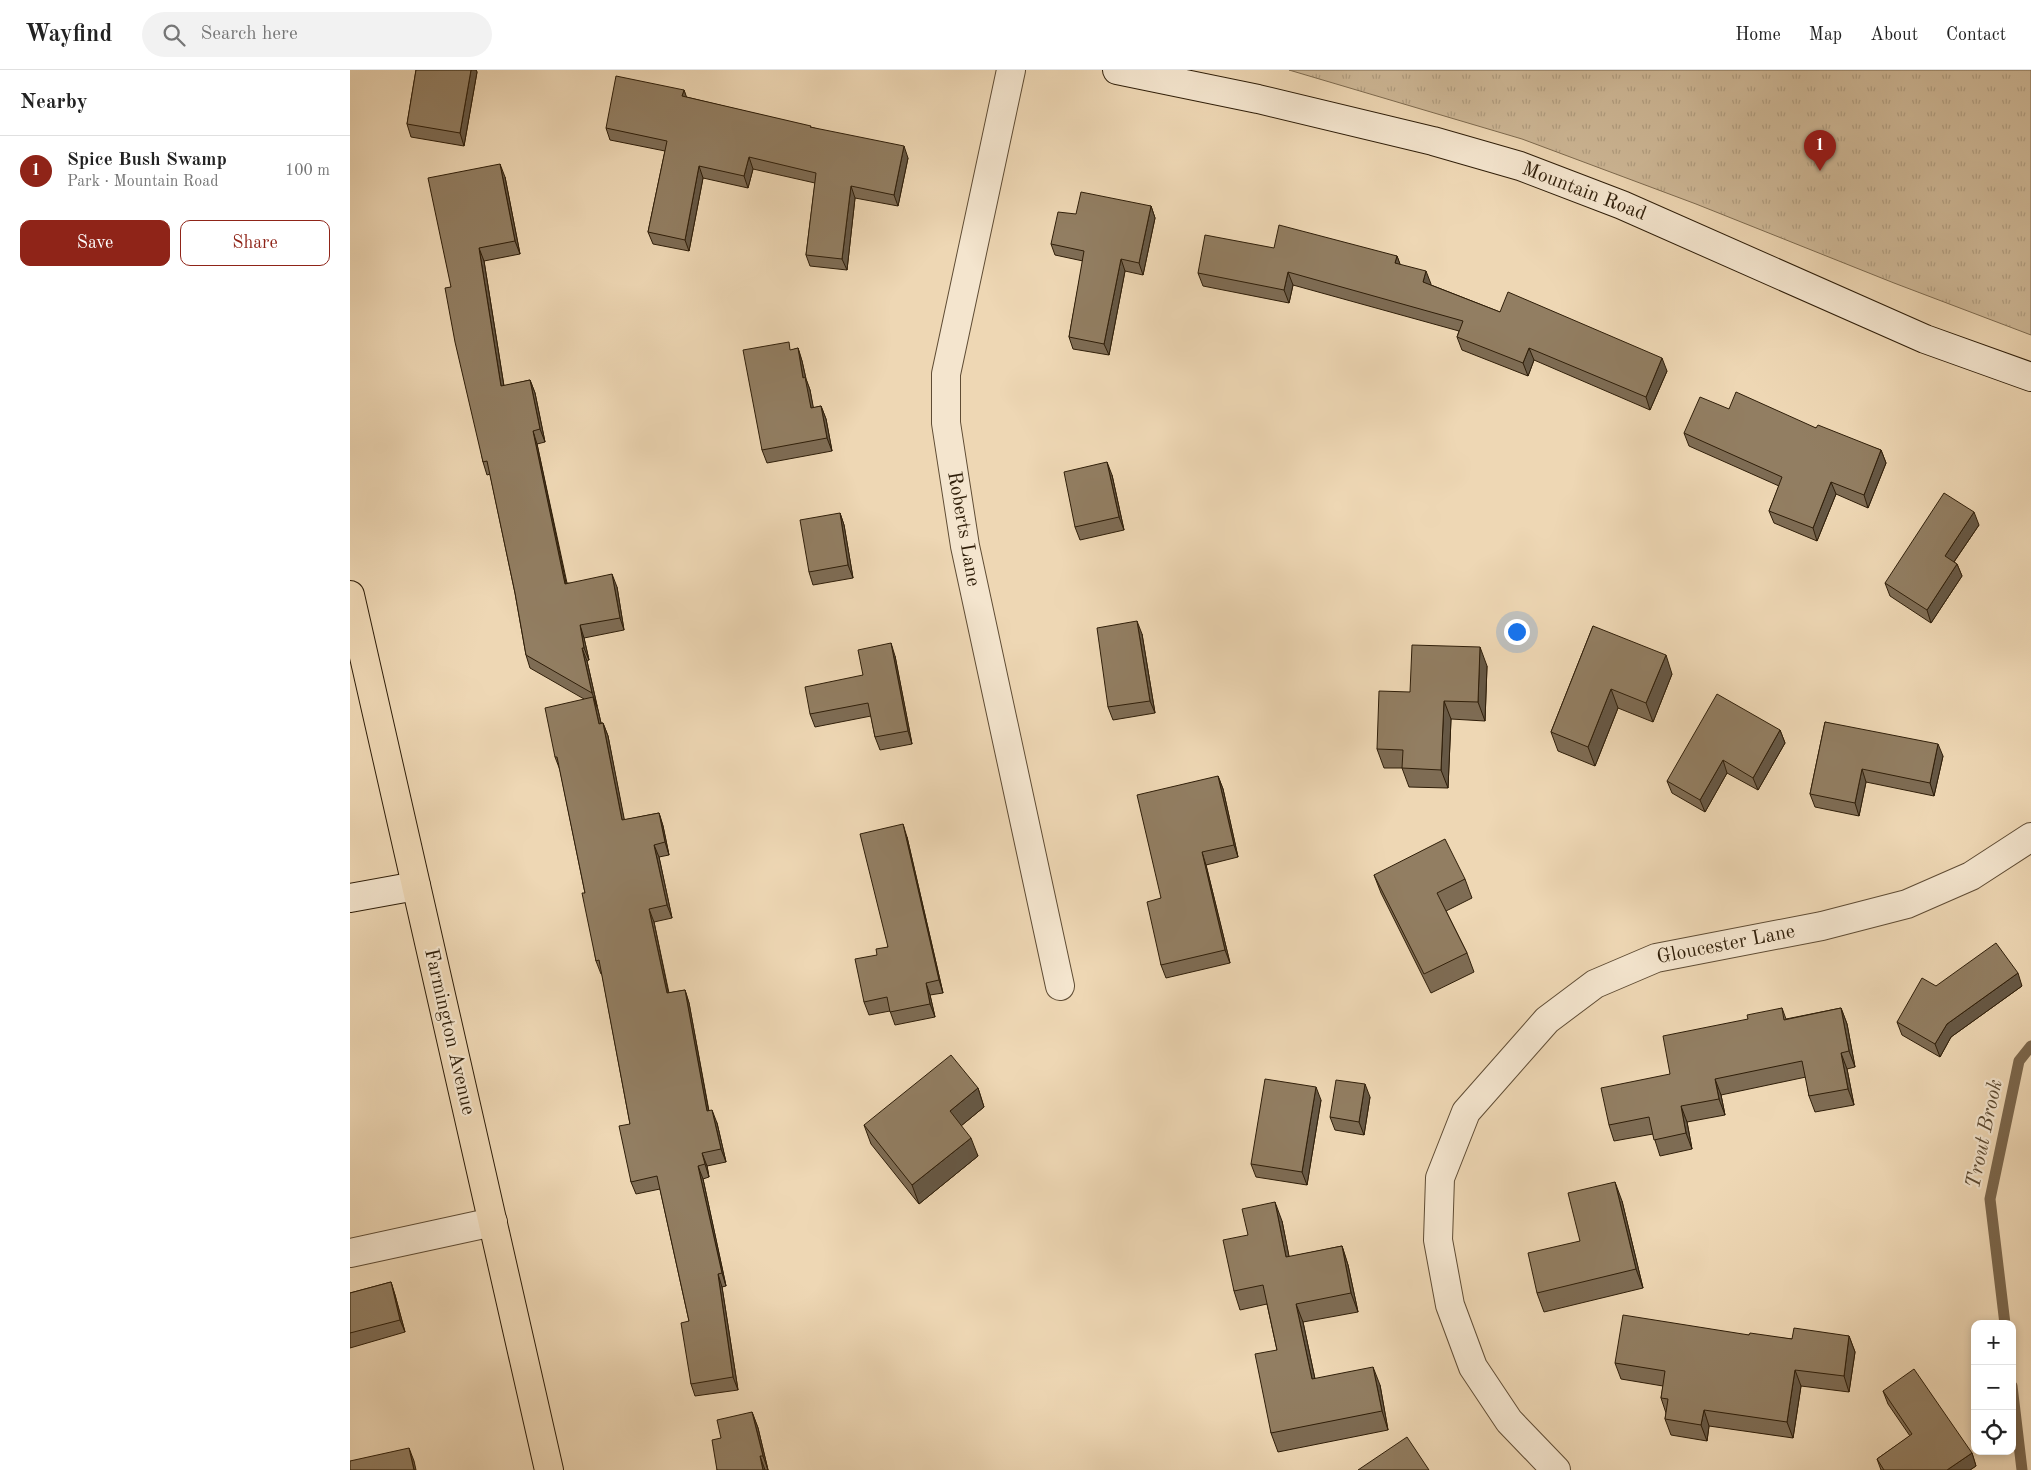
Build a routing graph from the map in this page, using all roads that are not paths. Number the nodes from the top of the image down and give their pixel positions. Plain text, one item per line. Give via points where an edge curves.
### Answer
1 (1011, 70) edge
2 (1117, 70) edge
3 (2031, 377) edge
4 (350, 595) edge
5 (2031, 837) edge
6 (416, 886) junction
7 (350, 898) edge
8 (1060, 986) dead end
9 (493, 1222) junction
10 (350, 1253) edge
11 (548, 1470) edge
12 (1556, 1470) edge

1 - 8 street, Roberts Lane via 946,374 946,423 965,546
2 - 3 street, Mountain Road via 1433,140 1520,166 1622,205 1926,339
4 - 6 main road, Farmington Avenue
5 - 12 street, Gloucester Lane via 1971,876 1907,904 1822,926 1656,958 1595,984 1547,1020 1466,1112 1440,1178 1438,1240 1450,1305 1473,1367 1508,1421
6 - 7 street
6 - 9 main road, Farmington Avenue
9 - 10 street
9 - 11 main road, Farmington Avenue

